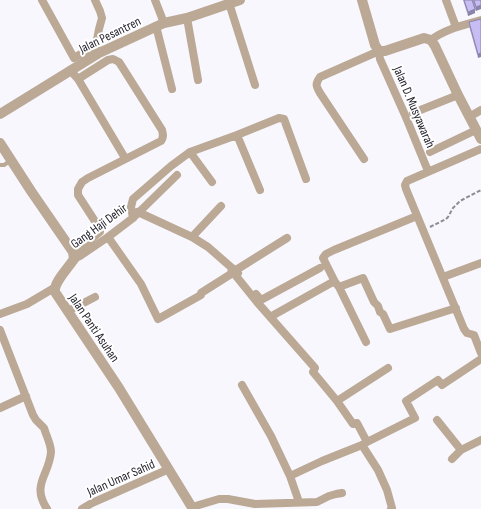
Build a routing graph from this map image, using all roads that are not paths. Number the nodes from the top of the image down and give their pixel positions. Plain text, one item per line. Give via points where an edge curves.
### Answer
1 (42, 0) edge
2 (95, 0) edge
3 (155, 0) edge
4 (240, 0) edge
5 (362, 0) edge
6 (446, 0) edge
7 (229, 3) junction
8 (187, 18) junction
9 (481, 20) edge
10 (160, 25) junction
11 (456, 27) junction
12 (431, 40) junction
13 (98, 49) junction
14 (379, 51) junction
15 (70, 70) junction
16 (78, 79) junction
17 (198, 80) dead end
18 (255, 85) dead end
19 (172, 90) dead end
20 (458, 95) junction
21 (481, 110) edge
22 (413, 113) dead end
23 (0, 114) edge
24 (469, 117) junction
25 (479, 134) edge
26 (237, 135) junction
27 (0, 143) edge
28 (481, 149) edge
29 (190, 152) junction
30 (430, 152) dead end
31 (125, 158) junction
32 (364, 158) dead end
33 (11, 160) junction
34 (0, 165) edge
35 (428, 171) junction
36 (177, 175) dead end
37 (306, 179) dead end
38 (212, 182) dead end
39 (260, 190) dead end
40 (221, 206) dead end
41 (135, 215) junction
42 (417, 216) junction
43 (108, 237) junction
44 (192, 237) junction
45 (287, 238) dead end
46 (74, 255) junction
47 (481, 263) edge
48 (320, 268) dead end
49 (233, 270) junction
50 (443, 277) junction
51 (337, 285) junction
52 (54, 288) junction
53 (95, 297) dead end
54 (456, 308) junction
55 (68, 311) junction
56 (0, 314) edge
57 (270, 317) junction
58 (0, 330) edge
59 (366, 342) dead end
60 (481, 350) edge
61 (481, 359) edge
62 (388, 368) dead end
63 (242, 385) dead end
64 (26, 396) junction
65 (337, 401) junction
66 (0, 408) edge
67 (437, 420) dead end
68 (481, 440) edge
69 (365, 443) junction
70 (461, 450) junction
71 (452, 459) dead end
72 (169, 469) junction
73 (290, 476) junction
74 (342, 494) dead end
75 (299, 502) junction
76 (192, 508) edge
77 (47, 509) edge
78 (82, 509) edge
79 (391, 509) edge

1 - 13 street via 74,58
2 - 13 street via 102,18
3 - 10 street
4 - 7 street, Jalan Pesantren
5 - 14 street
6 - 11 street
7 - 8 street, Jalan Pesantren
7 - 18 street
8 - 10 street, Jalan Pesantren
8 - 17 street
9 - 11 street
10 - 13 street, Jalan Pesantren
10 - 19 street
11 - 12 street via 438,34
12 - 14 street via 424,38
12 - 20 street
13 - 15 street, Jalan Pesantren
14 - 32 street via 320,77 317,81 320,93
14 - 35 street, Jalan D. Musyawarah
15 - 16 street
15 - 23 street, Jalan Pesantren
16 - 31 street
16 - 31 street via 108,60 114,59 119,62 162,130 161,141
20 - 22 street
20 - 24 street
21 - 24 street
24 - 25 street
25 - 30 street
26 - 29 street
26 - 37 street via 279,118 284,119
26 - 39 street
27 - 33 street
28 - 35 street
29 - 38 street
29 - 41 street via 133,199 131,207
31 - 46 street via 88,178 78,189 78,195 100,232
33 - 34 lane
33 - 46 street
35 - 42 street via 407,181 405,185
36 - 41 street, Gang Haji Dehir
40 - 44 street
41 - 43 street, Gang Haji Dehir
41 - 44 street
42 - 50 street
42 - 51 street via 326,254 322,258
43 - 46 street, Gang Haji Dehir via 80,256
43 - 49 street via 141,284 158,319 201,295
44 - 49 street via 208,247
45 - 49 street
46 - 52 street, Jalan Panti Asuhan
47 - 50 street
48 - 49 street via 261,300
49 - 57 street
50 - 54 street
51 - 54 street via 363,278 390,328
51 - 57 street via 331,283
51 - 59 street
52 - 55 street, Jalan Panti Asuhan
52 - 56 street via 27,304
53 - 55 street
54 - 60 street via 464,329 474,335
55 - 72 street, Jalan Panti Asuhan
57 - 65 street via 315,368 313,372
58 - 64 street
61 - 69 street via 442,385 438,380 406,401 415,418
62 - 65 street
63 - 73 street
64 - 66 street
64 - 77 street via 36,420 44,428 51,450 40,489 43,504
65 - 69 street via 353,424 357,423
67 - 70 street
68 - 70 street
69 - 73 street
69 - 79 street via 387,490
70 - 71 street
72 - 76 street, Jalan Panti Asuhan
72 - 78 street, Jalan Umar Sahid
73 - 75 street
74 - 75 street via 329,496 317,502
75 - 76 street via 255,504 219,499

